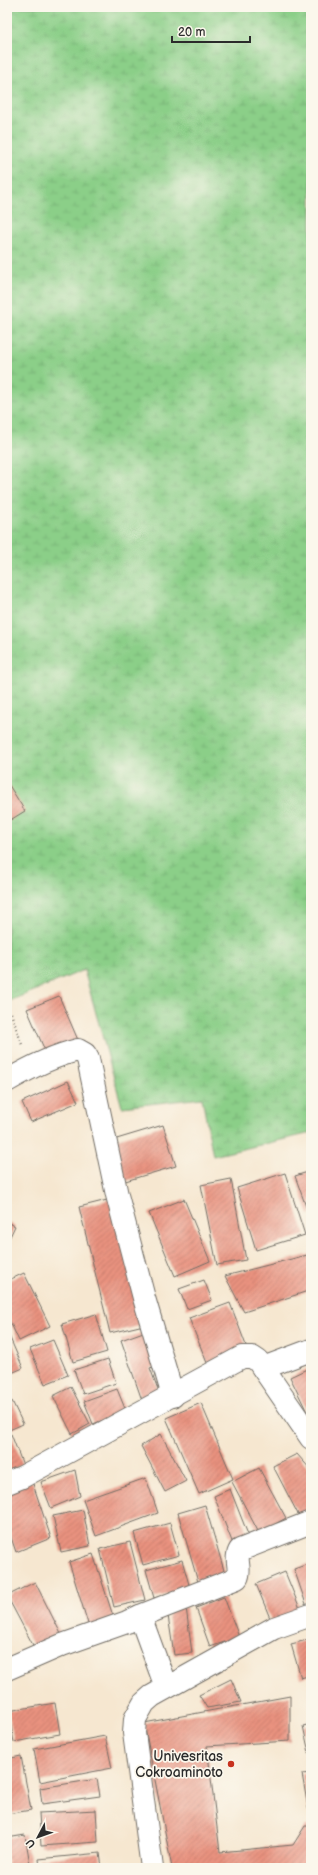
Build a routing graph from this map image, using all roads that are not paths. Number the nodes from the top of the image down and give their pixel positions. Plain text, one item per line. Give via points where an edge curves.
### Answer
1 (7, 1081) edge
2 (311, 1350) edge
3 (263, 1368) junction
4 (173, 1396) junction
5 (311, 1438) edge
6 (7, 1483) edge
7 (311, 1522) edge
8 (311, 1615) edge
9 (140, 1616) junction
10 (7, 1669) edge
11 (166, 1687) junction
12 (152, 1868) edge

1 - 4 street via 30,1068 78,1050 88,1060 117,1195
2 - 3 street
3 - 4 street via 252,1357 242,1357
3 - 5 street
4 - 6 street
7 - 9 street via 240,1550 236,1578
8 - 11 street via 274,1628
9 - 10 street
9 - 11 street
11 - 12 street via 144,1703 134,1726

